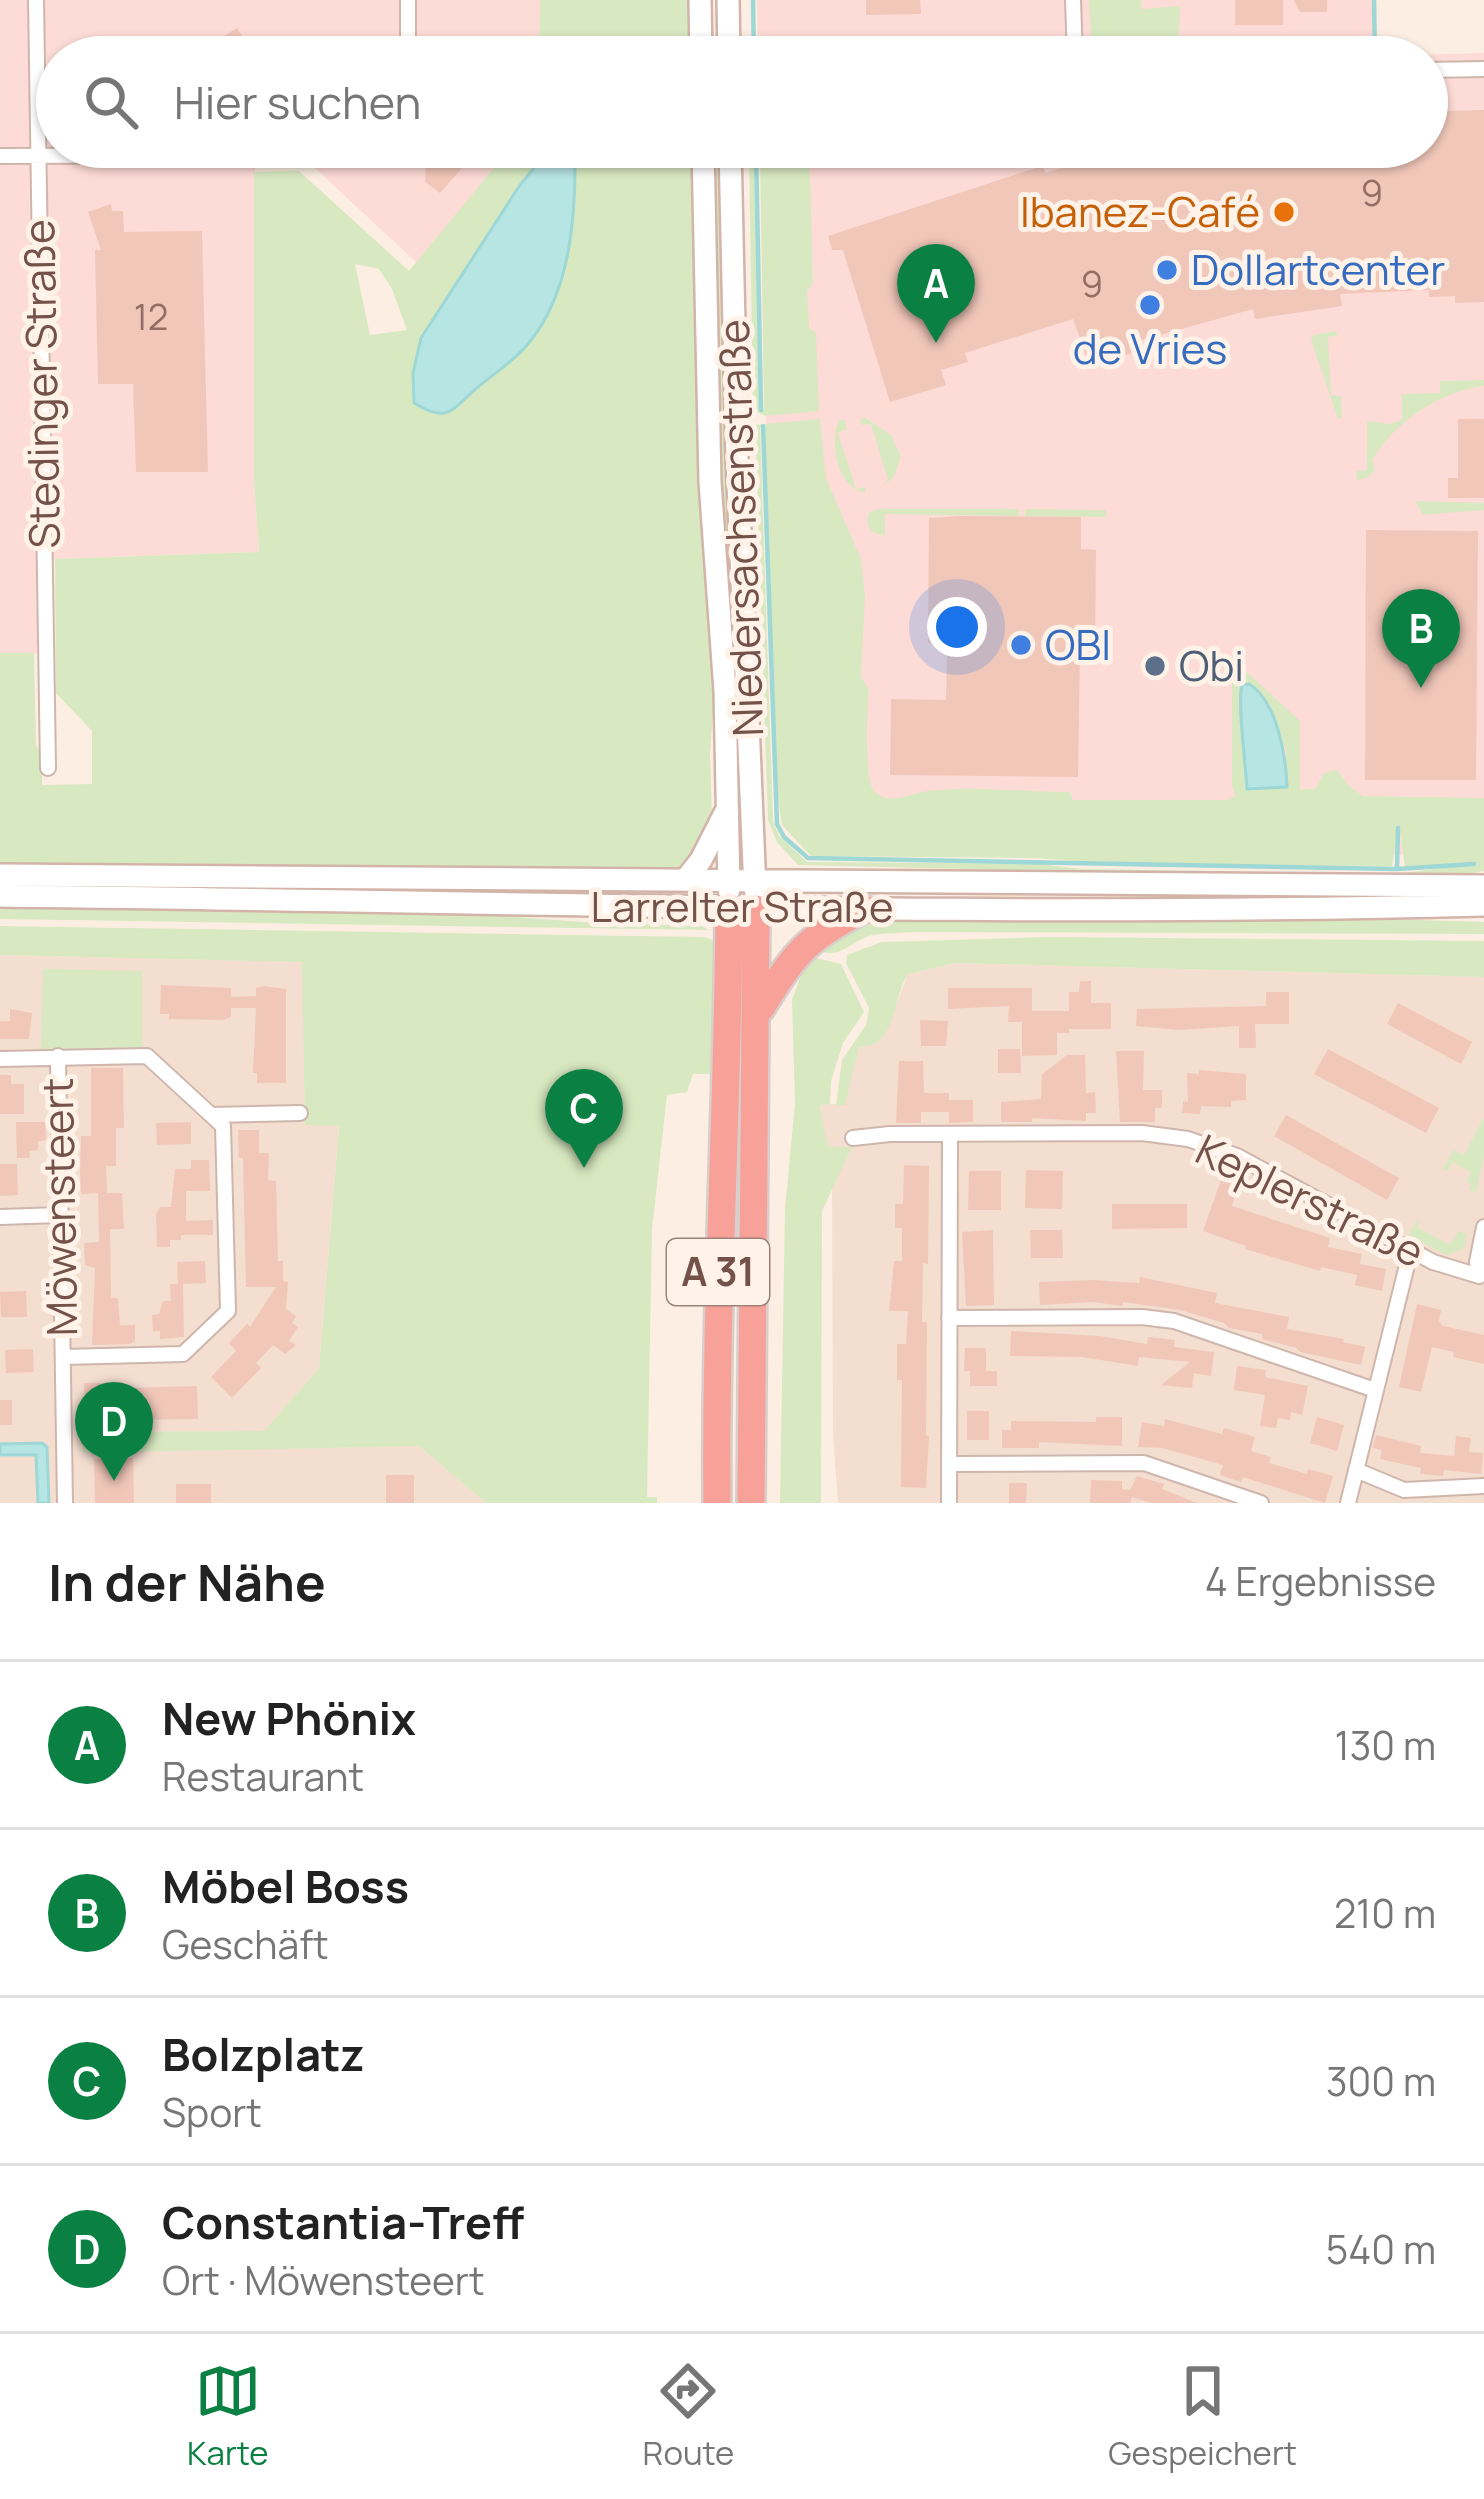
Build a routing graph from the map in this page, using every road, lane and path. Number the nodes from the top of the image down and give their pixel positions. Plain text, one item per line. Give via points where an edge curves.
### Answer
1 (36, 0) edge
2 (408, 0) edge
3 (700, 0) edge
4 (728, 0) edge
5 (1073, 0) edge
6 (36, 36) edge
7 (408, 36) edge
8 (701, 36) edge
9 (729, 36) edge
10 (1074, 36) edge
11 (1484, 69) edge
12 (1448, 70) edge
13 (36, 155) edge
14 (0, 156) edge
15 (38, 168) edge
16 (703, 168) edge
17 (730, 168) edge
18 (48, 768) dead end
19 (727, 808) junction
20 (0, 875) edge
21 (686, 879) junction
22 (729, 879) junction
23 (754, 879) junction
24 (1484, 886) edge
25 (0, 896) edge
26 (1484, 904) edge
27 (743, 908) junction
28 (864, 909) junction
29 (758, 1011) junction
30 (58, 1055) junction
31 (0, 1059) edge
32 (300, 1114) dead end
33 (211, 1115) junction
34 (950, 1135) junction
35 (853, 1138) dead end
36 (60, 1215) junction
37 (0, 1217) edge
38 (1484, 1227) edge
39 (1411, 1249) junction
40 (1482, 1279) edge
41 (949, 1318) junction
42 (62, 1357) junction
43 (1375, 1390) junction
44 (949, 1464) junction
45 (1357, 1471) junction
46 (1484, 1486) edge
47 (65, 1503) edge
48 (717, 1503) edge
49 (751, 1503) edge
50 (949, 1503) edge
51 (1261, 1503) edge
52 (1348, 1503) edge

1 - 6 street, Stedinger Straße
2 - 7 street
3 - 8 main road
4 - 9 main road
5 - 10 street
11 - 12 street
13 - 14 street
15 - 18 street, Stedinger Straße
16 - 19 main road, Niedersachsenstraße
17 - 23 main road, Niedersachsenstraße
19 - 21 main road
19 - 22 main road, Niedersachsenstraße
20 - 21 main road, Larrelter Straße
21 - 22 main road, Larrelter Straße
22 - 23 main road, Larrelter Straße
22 - 27 main road, Niedersachsenstraße
23 - 24 main road, Larrelter Straße
23 - 27 main road, Niedersachsenstraße
25 - 27 main road, Larrelter Straße
26 - 28 main road, Larrelter Straße
27 - 28 main road, Larrelter Straße
27 - 29 highway
27 - 48 highway, A 31 via 717,1312
28 - 29 highway via 799,950
29 - 49 highway
30 - 31 street
30 - 33 street via 147,1056
30 - 36 street, Möwensteert
32 - 33 street
33 - 42 street via 223,1126 227,1311 183,1354
34 - 35 street, Keplerstraße
34 - 39 street, Keplerstraße via 1188,1139 1237,1156
34 - 41 street
36 - 37 street
36 - 42 street, Möwensteert
38 - 40 street
39 - 40 street, Keplerstraße
39 - 43 street
41 - 43 street via 1174,1321
41 - 44 street
42 - 47 street, Möwensteert
43 - 45 street
44 - 50 street
44 - 51 street via 1144,1463
45 - 46 street via 1405,1490
45 - 52 street

